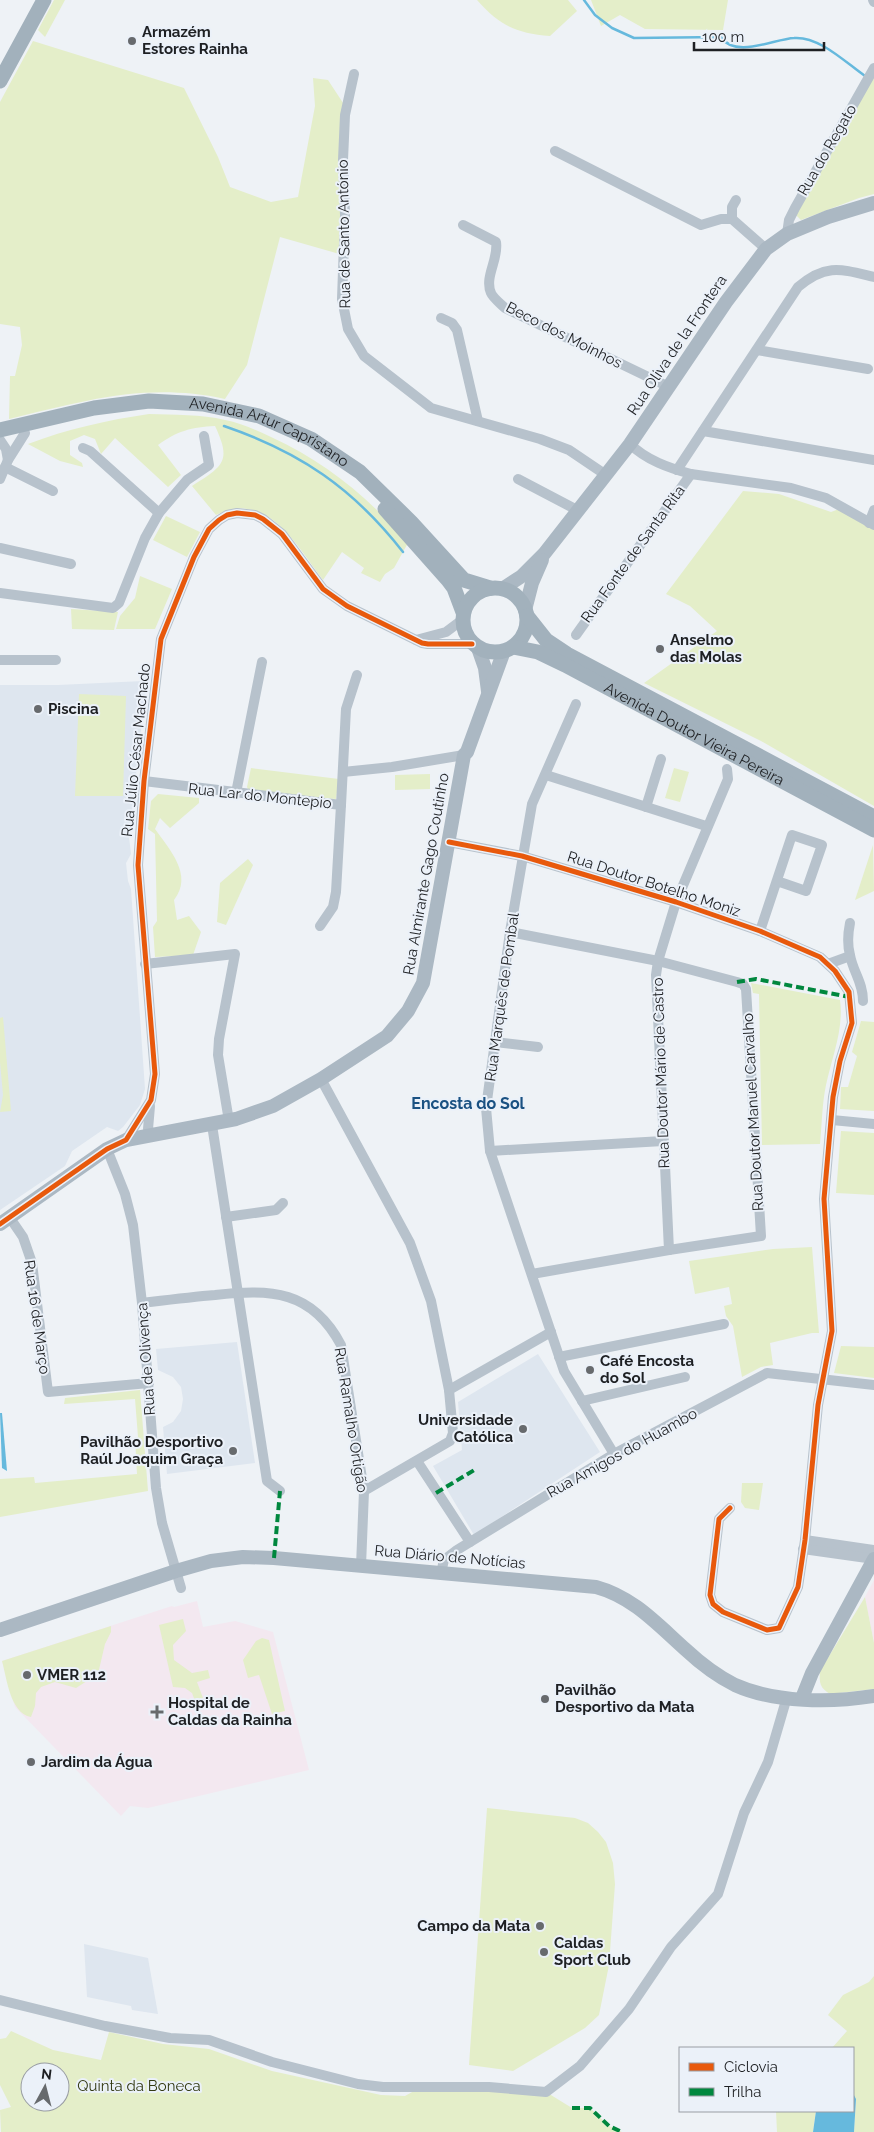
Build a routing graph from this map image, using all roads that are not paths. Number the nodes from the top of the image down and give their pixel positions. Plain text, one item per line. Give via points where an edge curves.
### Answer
1 (44, 0) edge
2 (4, 63) edge
3 (874, 68) edge
4 (354, 74) dead end
5 (0, 81) edge
6 (555, 152) dead end
7 (736, 200) dead end
8 (874, 203) edge
9 (732, 219) junction
10 (463, 225) dead end
11 (787, 234) junction
12 (766, 249) junction
13 (874, 277) edge
14 (441, 318) dead end
15 (757, 350) junction
16 (868, 369) dead end
17 (667, 386) junction
18 (478, 421) junction
19 (0, 430) edge
20 (704, 431) junction
21 (25, 433) junction
22 (204, 436) dead end
23 (0, 440) edge
24 (630, 444) junction
25 (83, 448) dead end
26 (874, 460) edge
27 (7, 463) junction
28 (677, 470) junction
29 (691, 474) junction
30 (606, 475) junction
31 (0, 479) edge
32 (518, 479) dead end
33 (53, 491) dead end
34 (577, 510) junction
35 (874, 510) edge
36 (158, 513) junction
37 (872, 524) edge
38 (0, 548) edge
39 (544, 554) junction
40 (71, 564) dead end
41 (496, 588) junction
42 (0, 593) edge
43 (526, 613) junction
44 (462, 616) junction
45 (576, 635) dead end
46 (416, 640) junction
47 (475, 646) junction
48 (509, 649) junction
49 (0, 660) edge
50 (56, 660) dead end
51 (262, 662) dead end
52 (358, 675) dead end
53 (489, 697) junction
54 (576, 704) dead end
55 (464, 755) junction
56 (661, 759) dead end
57 (727, 769) dead end
58 (343, 772) junction
59 (546, 775) junction
60 (144, 781) junction
61 (236, 793) junction
62 (341, 805) junction
63 (646, 807) junction
64 (874, 818) edge
65 (706, 826) junction
66 (874, 830) edge
67 (449, 842) junction
68 (522, 856) junction
69 (776, 881) junction
70 (676, 902) junction
71 (850, 922) dead end
72 (320, 926) dead end
73 (760, 931) junction
74 (510, 932) junction
75 (850, 956) junction
76 (658, 961) junction
77 (145, 964) junction
78 (828, 964) junction
79 (863, 1001) dead end
80 (495, 1042) junction
81 (538, 1047) dead end
82 (321, 1080) junction
83 (151, 1100) junction
84 (832, 1120) junction
85 (229, 1121) junction
86 (874, 1124) edge
87 (212, 1125) junction
88 (153, 1135) junction
89 (126, 1140) junction
90 (663, 1141) junction
91 (106, 1149) junction
92 (490, 1151) junction
93 (283, 1203) dead end
94 (226, 1217) junction
95 (5, 1221) edge
96 (669, 1250) junction
97 (532, 1274) junction
98 (239, 1292) junction
99 (142, 1303) junction
100 (724, 1324) dead end
101 (551, 1332) junction
102 (559, 1357) junction
103 (684, 1377) dead end
104 (822, 1380) junction
105 (148, 1383) junction
106 (874, 1385) edge
107 (449, 1390) junction
108 (582, 1401) junction
109 (614, 1454) junction
110 (417, 1461) junction
111 (280, 1491) dead end
112 (364, 1491) junction
113 (730, 1508) dead end
114 (470, 1542) junction
115 (804, 1544) junction
116 (874, 1550) edge
117 (874, 1559) edge
118 (360, 1566) junction
119 (176, 1570) junction
120 (441, 1573) junction
121 (181, 1588) dead end
122 (0, 1630) edge
123 (874, 1696) edge
124 (787, 1697) junction
125 (802, 1698) junction
126 (0, 2000) edge

1 - 2 main road
2 - 5 main road
3 - 11 street, Rua do Regato via 788,220
4 - 18 street, Rua de Santo António via 345,115 343,160 342,299 348,329 364,356 432,408
6 - 9 street via 701,224
7 - 9 street
8 - 11 main road, Rua Oliva de la Frontera
9 - 12 street
10 - 17 street, Beco dos Moinhos via 496,242 489,279 491,293 505,308
11 - 12 main road, Rua Oliva de la Frontera
12 - 17 main road, Rua Oliva de la Frontera
13 - 15 street via 841,269 810,276 798,287
14 - 18 street via 452,323 457,330
15 - 16 street
15 - 20 street
17 - 24 main road, Rua Oliva de la Frontera
18 - 30 street, Rua de Santo António via 569,450
19 - 41 main road, Avenida Artur Capristano via 94,408 150,401 203,404 259,416 311,439 349,464 392,502 463,579
20 - 26 street
20 - 28 street
21 - 23 main road, Avenida Artur Capristano
21 - 27 street
21 - 44 main road, Avenida Artur Capristano via 140,410 180,409 219,413 262,426 312,451 358,483 433,560 454,588
22 - 36 street via 209,465 187,480
23 - 27 street via 6,449
24 - 28 street via 640,455
24 - 30 main road, Rua Oliva de la Frontera
25 - 36 street
27 - 31 street
27 - 33 street
28 - 29 street
29 - 37 street via 790,488 826,498
29 - 45 street, Rua Fonte de Santa Rita
30 - 34 main road, Rua Oliva de la Frontera
32 - 34 street
34 - 39 main road, Rua Oliva de la Frontera
35 - 37 street
36 - 42 street via 145,538 123,598 113,608
38 - 40 street
39 - 41 main road, Rua Oliva de la Frontera via 522,576
39 - 43 main road, Rua Oliva de la Frontera via 532,583
41 - 43 main road via 514,594
41 - 44 main road via 476,594
43 - 48 main road via 524,633
43 - 64 main road, Avenida Doutor Vieira Pereira via 546,640 568,654
44 - 46 street via 446,632
44 - 47 main road via 466,635
46 - 47 street, Rua Júlio César Machado via 428,644
46 - 60 street, Rua Júlio César Machado via 347,606 323,589 272,525 255,515 227,515 209,529 201,543 160,639
47 - 48 main road via 490,652
47 - 53 main road, Rua Almirante Gago Coutinho via 486,672
48 - 53 main road, Rua Almirante Gago Coutinho
48 - 66 main road, Avenida Doutor Vieira Pereira via 538,652 565,665
49 - 50 street
51 - 61 street
52 - 58 street via 346,709
53 - 55 main road, Rua Almirante Gago Coutinho
54 - 59 street, Rua Marquês de Pombal
55 - 58 street
55 - 67 main road, Rua Almirante Gago Coutinho
56 - 63 street
57 - 65 street, Rua Doutor Mário de Castro via 728,779
58 - 62 street
59 - 63 street
59 - 68 street, Rua Marquês de Pombal via 532,804
60 - 61 street, Rua Lar do Montepio
60 - 77 street, Rua Júlio César Machado via 138,866
61 - 62 street, Rua Lar do Montepio
62 - 72 street, Rua Lar do Montepio via 336,892 333,907
63 - 65 street
65 - 70 street, Rua Doutor Mário de Castro
67 - 68 street, Rua Doutor Botelho Moniz
67 - 82 main road, Rua Almirante Gago Coutinho via 424,983 415,1001 387,1036
68 - 70 street, Rua Doutor Botelho Moniz
68 - 74 street, Rua Marquês de Pombal
69 - 69 street via 792,835 822,845 806,891
69 - 73 street
70 - 73 street, Rua Doutor Botelho Moniz
70 - 76 street, Rua Doutor Mário de Castro
71 - 75 street
73 - 78 street, Rua Doutor Botelho Moniz via 820,957
74 - 76 street
74 - 80 street, Rua Marquês de Pombal
75 - 78 street
75 - 79 street via 863,988
76 - 90 street, Rua Doutor Mário de Castro
76 - 96 street, Rua Doutor Manuel Carvalho via 737,982 746,989 761,1236
77 - 83 street, Rua Júlio César Machado via 155,1074
77 - 85 street via 235,954 218,1055
78 - 84 street, Rua Doutor Botelho Moniz via 850,992 852,1023 836,1077
80 - 81 street
80 - 92 street, Rua Marquês de Pombal via 486,1108
82 - 85 main road, Rua Almirante Gago Coutinho via 273,1106
82 - 107 street via 410,1242 431,1301
83 - 88 street, Rua Júlio César Machado via 147,1120
83 - 89 street, Rua Júlio César Machado
84 - 86 street
84 - 104 street, Rua Doutor Botelho Moniz via 824,1200 832,1331
85 - 87 main road, Rua Almirante Gago Coutinho
87 - 88 main road, Rua Almirante Gago Coutinho
87 - 94 street
88 - 89 main road, Rua Almirante Gago Coutinho
89 - 91 main road
90 - 92 street
90 - 96 street, Rua Doutor Mário de Castro
91 - 95 main road
91 - 99 street, Rua de Olivença via 125,1194 133,1225
92 - 97 street, Rua Marquês de Pombal
93 - 94 street via 276,1210
94 - 98 street
95 - 105 street, Rua 16 de Março via 23,1237 32,1263 48,1392
96 - 97 street
97 - 101 street, Rua Marquês de Pombal
98 - 99 street, Rua Ramalho Ortigão
98 - 111 street via 267,1481
98 - 112 street, Rua Ramalho Ortigão via 287,1296 314,1311 331,1326 341,1345
99 - 105 street, Rua de Olivença
100 - 102 street
101 - 102 street, Rua Marquês de Pombal
101 - 107 street
102 - 108 street, Rua Marquês de Pombal
103 - 108 street
104 - 106 street, Rua Amigos do Huambo
104 - 109 street, Rua Amigos do Huambo via 768,1373
104 - 115 street, Rua Doutor Botelho Moniz
105 - 119 street, Rua de Olivença via 156,1488
107 - 110 street via 453,1433 450,1441
108 - 109 street, Rua Marquês de Pombal
109 - 114 street, Rua Amigos do Huambo
110 - 112 street
110 - 114 street
112 - 118 street, Rua Ramalho Ortigão
113 - 115 street, Rua Doutor Botelho Moniz via 719,1519 710,1594 713,1604 723,1612 767,1630 779,1628 798,1586
114 - 120 street, Rua Amigos do Huambo via 444,1560
115 - 116 street
115 - 117 street
117 - 125 main road via 812,1673
118 - 119 main road, Rua Diário de Notícias via 243,1557
118 - 120 main road, Rua Diário de Notícias
119 - 121 street, Rua de Olivença
119 - 122 main road, Rua Diário de Notícias
120 - 124 main road, Rua Diário de Notícias via 568,1584 610,1591 641,1608 687,1651 720,1676 751,1690
123 - 125 main road, Rua Diário de Notícias
124 - 125 main road, Rua Diário de Notícias
124 - 126 street via 768,1762 744,1812 718,1894 671,1947 629,2009 580,2066 546,2092 489,2087 358,2084 272,2062 209,2040 170,2038 105,2026

